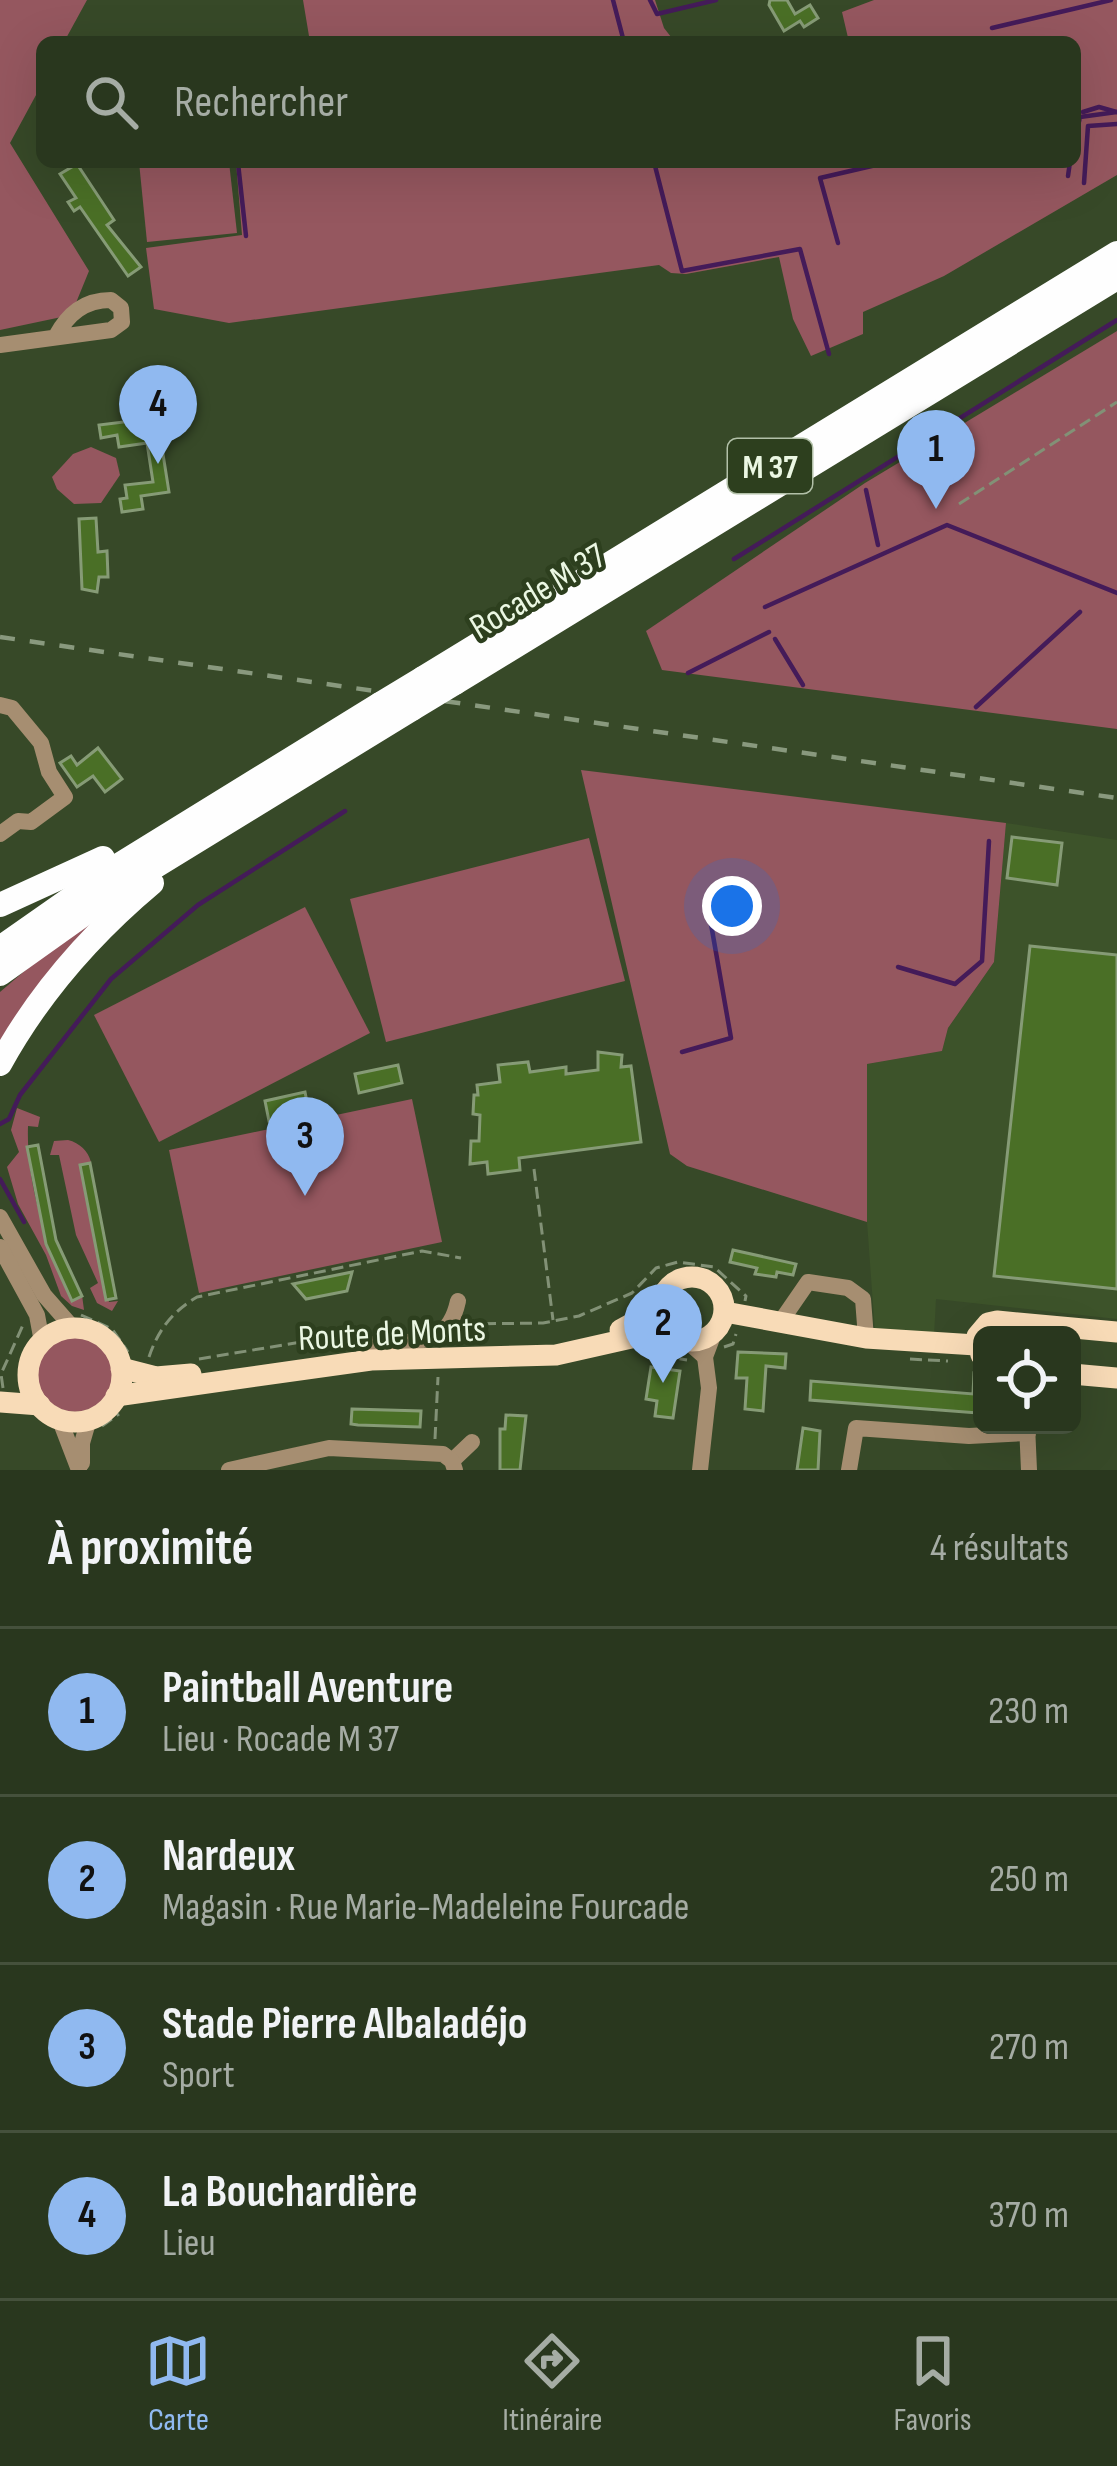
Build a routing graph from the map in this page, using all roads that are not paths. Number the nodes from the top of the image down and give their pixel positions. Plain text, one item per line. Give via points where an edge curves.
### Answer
1 (1117, 254) edge
2 (1117, 278) edge
3 (56, 337) dead end
4 (0, 345) edge
5 (0, 706) edge
6 (224, 824) junction
7 (183, 825) junction
8 (0, 834) edge
9 (0, 905) edge
10 (0, 948) edge
11 (0, 974) edge
12 (0, 1064) edge
13 (0, 1216) edge
14 (0, 1247) edge
15 (458, 1301) dead end
16 (660, 1308) junction
17 (725, 1312) junction
18 (779, 1324) junction
19 (987, 1326) edge
20 (1052, 1326) edge
21 (73, 1328) junction
22 (1081, 1329) edge
23 (1117, 1332) edge
24 (714, 1333) junction
25 (679, 1337) junction
26 (866, 1338) junction
27 (364, 1339) junction
28 (42, 1342) junction
29 (973, 1350) edge
30 (705, 1358) junction
31 (132, 1362) junction
32 (28, 1372) junction
33 (1081, 1375) edge
34 (1117, 1378) edge
35 (0, 1398) edge
36 (120, 1404) junction
37 (49, 1412) junction
38 (89, 1419) junction
39 (986, 1434) edge
40 (1027, 1434) edge
41 (472, 1442) dead end
42 (453, 1466) edge
43 (81, 1470) edge
44 (229, 1470) edge
45 (700, 1470) edge
46 (849, 1470) edge
47 (1029, 1470) edge

1 - 7 highway, Rocade M 37 / M 37, bridge
2 - 6 highway, Rocade M 37 / M 37, bridge
3 - 4 street
5 - 8 street via 12,707 41,742 65,797
6 - 11 highway, Rocade M 37 / M 37
6 - 12 highway via 92,937
7 - 9 highway
7 - 10 highway, Rocade M 37 / M 37
13 - 21 street
14 - 28 street via 37,1315
15 - 27 street via 451,1326 434,1338
16 - 17 main road via 667,1288 695,1276 720,1292
16 - 25 main road
16 - 27 main road, Route de Monts via 628,1328 555,1343 491,1348
17 - 18 main road
17 - 24 main road
18 - 26 main road
18 - 26 street via 808,1282 848,1288 863,1299
19 - 20 main road
21 - 28 main road
21 - 31 main road via 104,1338
22 - 23 main road
24 - 25 main road via 699,1341
24 - 30 street
25 - 30 street
25 - 36 main road, Route de Monts via 649,1334 556,1355 370,1360
26 - 29 main road
27 - 31 main road, Route de Monts via 178,1376 147,1376
28 - 32 main road
30 - 45 street
31 - 36 main road
32 - 35 main road
32 - 37 main road
33 - 34 main road
35 - 37 main road
36 - 38 main road
37 - 38 main road
37 - 43 street
38 - 43 street
39 - 46 street via 856,1428
40 - 47 street
41 - 42 street
42 - 44 street via 434,1453 329,1448

